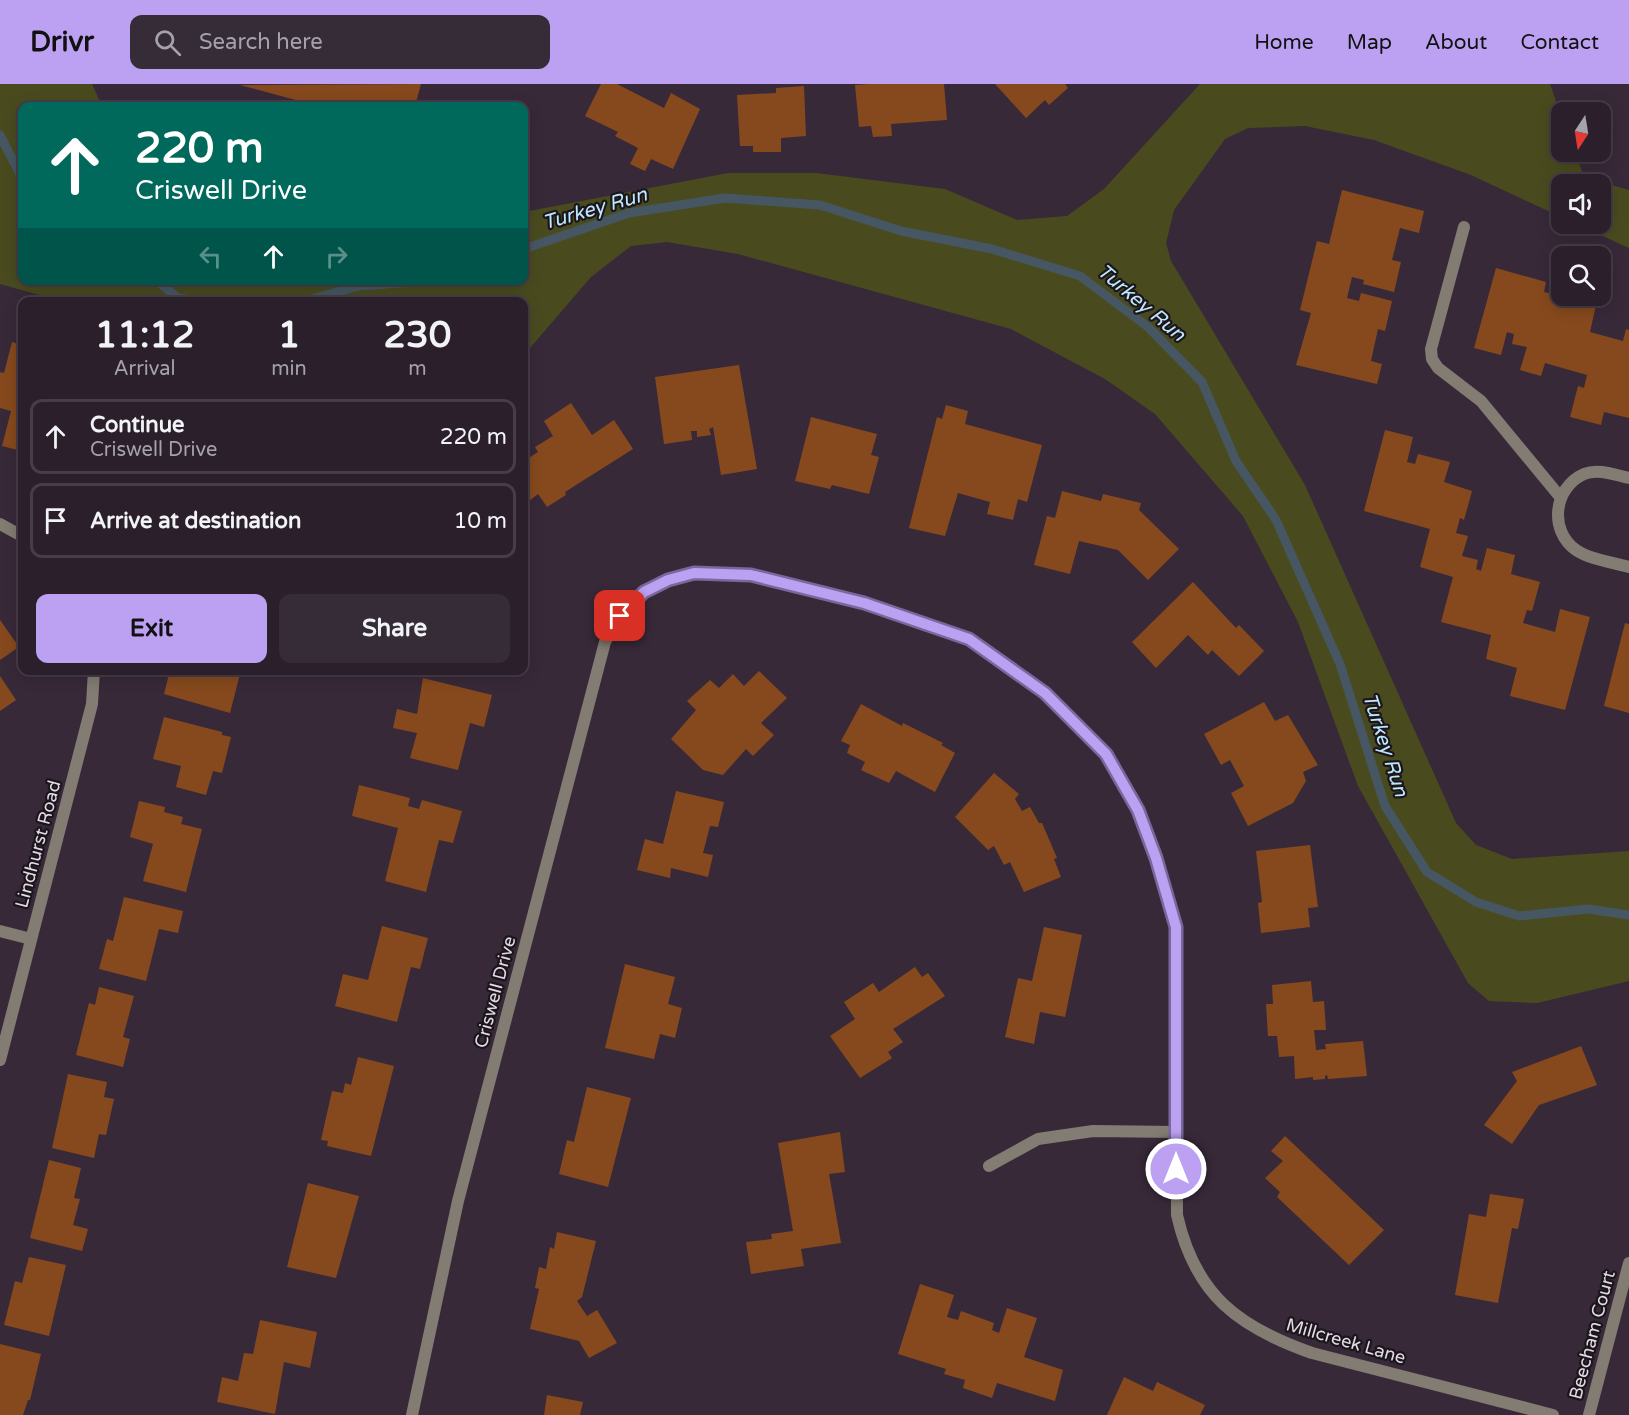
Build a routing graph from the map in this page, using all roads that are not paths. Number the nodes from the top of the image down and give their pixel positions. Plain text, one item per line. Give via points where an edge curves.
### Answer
1 (1464, 227) dead end
2 (1629, 478) edge
3 (1561, 498) junction
4 (0, 524) edge
5 (18, 534) edge
6 (1629, 567) edge
7 (644, 592) joint
8 (94, 675) edge
9 (0, 931) edge
10 (32, 939) junction
11 (0, 1060) edge
12 (1176, 1132) junction
13 (989, 1166) dead end
14 (1629, 1263) edge
15 (412, 1415) edge
16 (1552, 1415) edge
17 (1589, 1415) edge

1 - 3 street via 1431,349 1432,359 1481,401
2 - 3 street via 1602,472 1585,474 1570,483
3 - 6 street via 1558,521 1567,543 1587,556
4 - 5 street
7 - 12 street, Millcreek Lane via 694,573 751,575 864,603 969,639 1045,693 1106,754 1138,810 1176,927
7 - 15 street, Criswell Drive via 620,616 605,642 458,1201
8 - 10 street, Lindhurst Road via 92,704
9 - 10 street
10 - 11 street, Lindhurst Road
12 - 13 street via 1093,1131 1038,1139
12 - 16 street, Millcreek Lane via 1177,1215 1182,1238 1216,1297 1242,1322 1275,1340 1312,1353
14 - 17 street, Beecham Court

